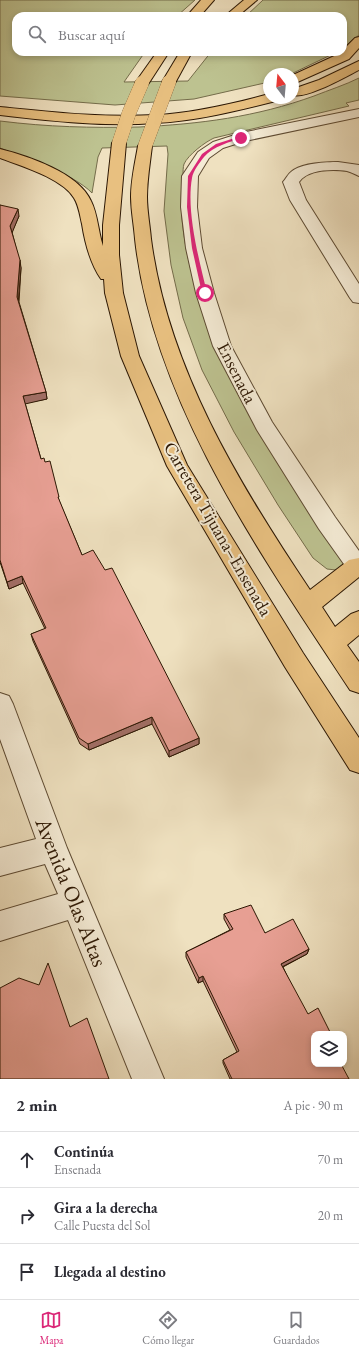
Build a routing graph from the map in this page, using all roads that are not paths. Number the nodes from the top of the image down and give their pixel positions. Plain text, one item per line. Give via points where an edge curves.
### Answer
1 (208, 0) edge
2 (232, 0) edge
3 (251, 0) edge
4 (197, 12) edge
5 (220, 12) edge
6 (236, 12) edge
7 (359, 41) edge
8 (347, 53) edge
9 (160, 56) edge
10 (184, 56) edge
11 (344, 56) edge
12 (359, 65) edge
13 (299, 77) edge
14 (263, 89) edge
15 (299, 90) edge
16 (263, 100) edge
17 (0, 102) edge
18 (0, 111) edge
19 (359, 112) edge
20 (0, 153) edge
21 (359, 171) edge
22 (114, 293) junction
23 (359, 298) edge
24 (358, 566) edge
25 (308, 605) junction
26 (359, 621) edge
27 (333, 643) junction
28 (355, 672) edge
29 (0, 704) edge
30 (359, 762) edge
31 (53, 848) junction
32 (0, 862) edge
33 (76, 903) junction
34 (0, 926) edge
35 (148, 1079) edge

1 - 4 highway
2 - 5 highway
3 - 6 highway
7 - 8 highway
9 - 22 highway, Carretera Tijuana–Ensenada, bridge via 142,83 119,143 111,225
10 - 25 highway, Carretera Tijuana–Ensenada, bridge via 169,82 145,146 139,201 143,249 157,310 175,367 199,420 239,497
11 - 13 highway
12 - 15 highway via 324,83
14 - 17 highway via 212,101 144,110 77,110
16 - 18 highway via 189,115 140,120 74,118
19 - 24 street, Ensenada via 218,145 203,155 190,176 189,207 205,293 222,346 264,426
20 - 22 highway via 43,170 74,187 87,210 95,244
21 - 23 street via 337,166 317,168 299,173 291,182 298,200
22 - 30 highway, Carretera Tijuana–Ensenada via 130,356 177,466
24 - 25 highway
25 - 27 highway, Carretera Tijuana–Ensenada
26 - 27 highway
27 - 28 highway, Carretera Tijuana–Ensenada
29 - 31 street, Avenida Olas Altas
31 - 32 street
31 - 33 street, Avenida Olas Altas
33 - 34 street
33 - 35 street, Avenida Olas Altas

